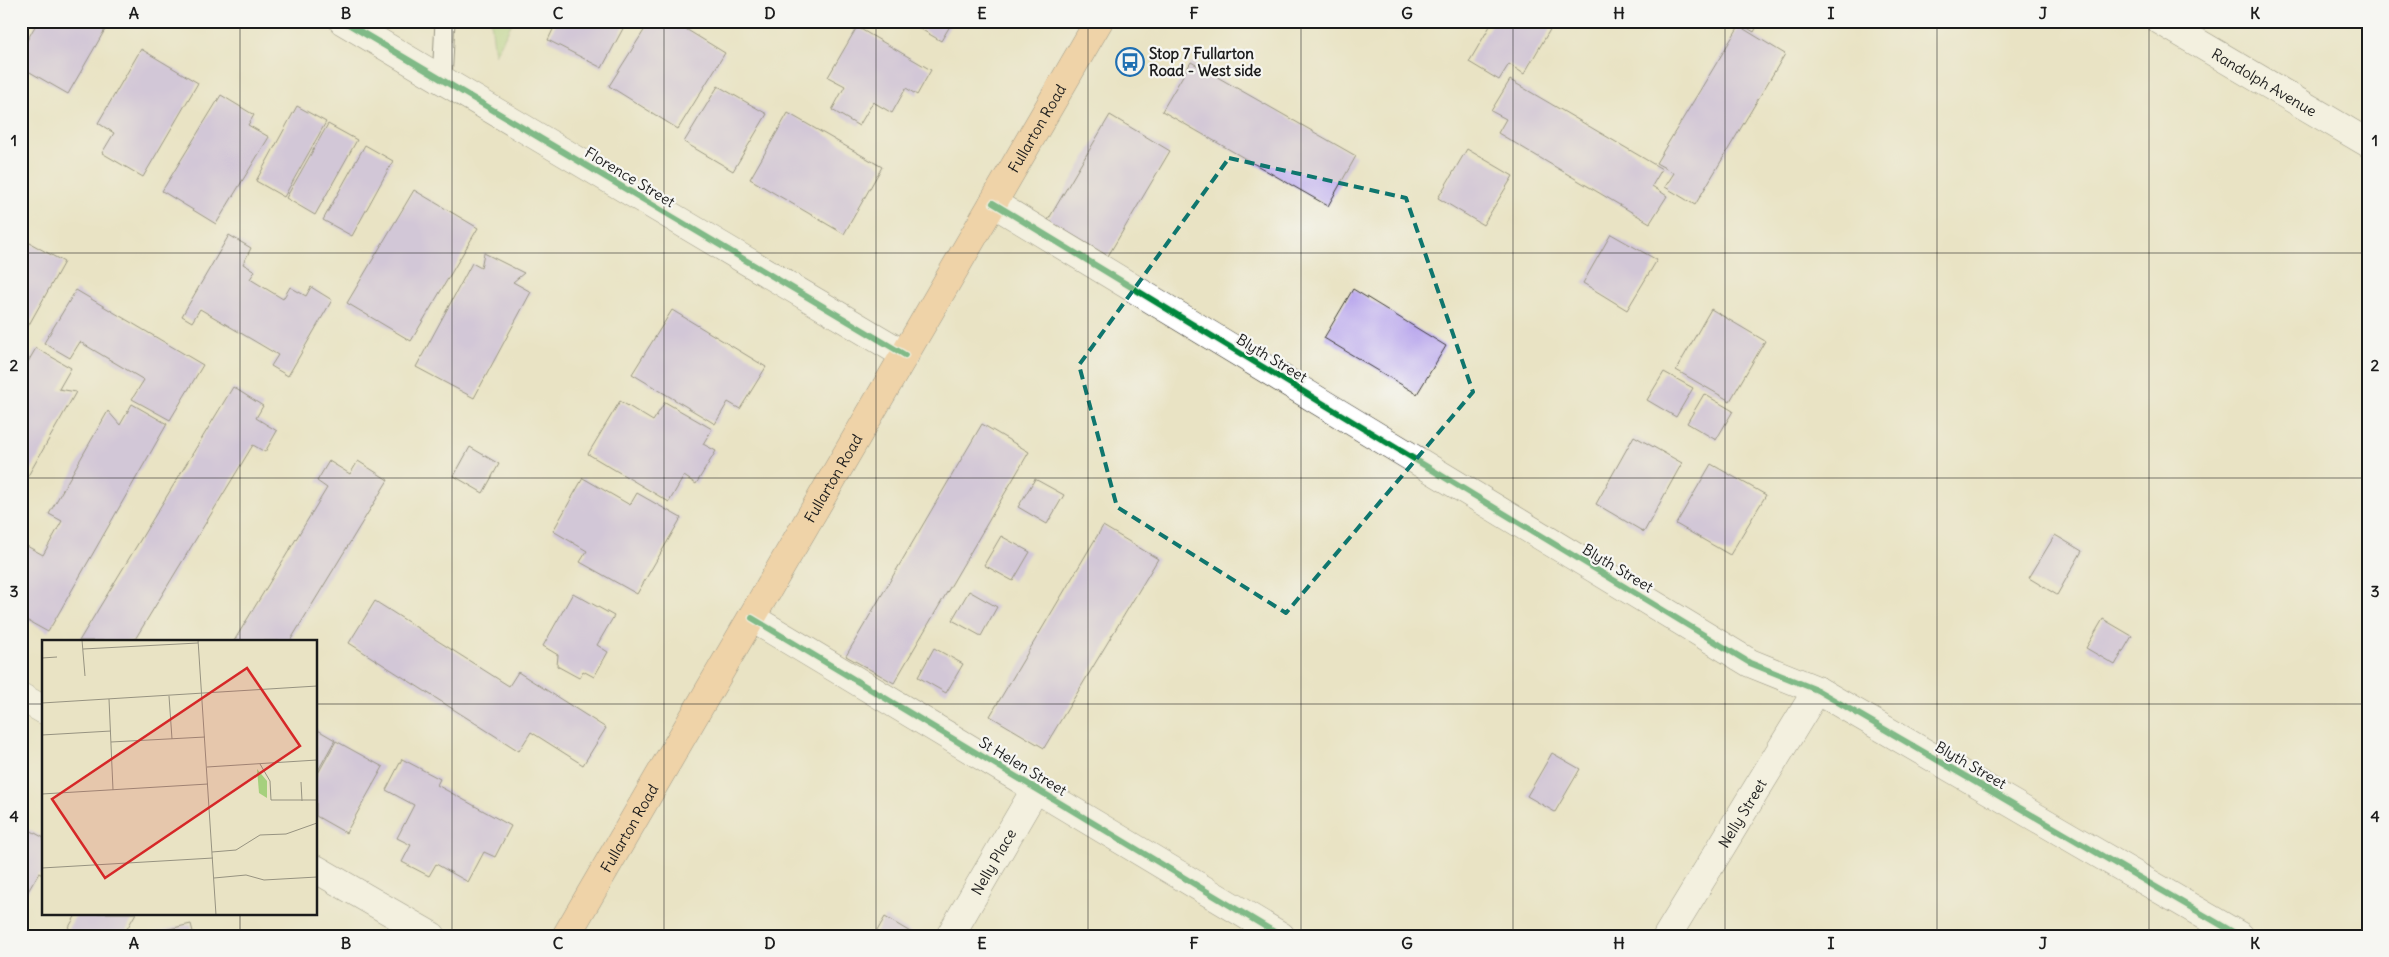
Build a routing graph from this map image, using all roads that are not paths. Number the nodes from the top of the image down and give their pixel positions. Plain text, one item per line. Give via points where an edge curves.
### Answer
1 (343, 21) edge
2 (445, 21) edge
3 (1100, 21) edge
4 (2161, 21) edge
5 (442, 81) junction
6 (2368, 143) edge
7 (994, 203) junction
8 (905, 355) junction
9 (752, 618) junction
10 (1817, 690) junction
11 (21, 697) edge
12 (42, 709) edge
13 (1036, 788) junction
14 (318, 869) edge
15 (432, 936) edge
16 (566, 936) edge
17 (950, 936) edge
18 (1281, 936) edge
19 (1668, 936) edge
20 (2240, 936) edge

1 - 5 street, Florence Street
2 - 5 lane
3 - 7 main road, Fullarton Road
4 - 6 street, Randolph Avenue
5 - 8 street, Florence Street
7 - 8 main road, Fullarton Road
7 - 10 street, Blyth Street via 1750,663
8 - 9 main road, Fullarton Road
9 - 13 street, St Helen Street
9 - 16 main road, Fullarton Road
10 - 19 street, Nelly Street
10 - 20 street, Blyth Street
11 - 12 street
13 - 17 street, Nelly Place
13 - 18 street, St Helen Street
14 - 15 street

